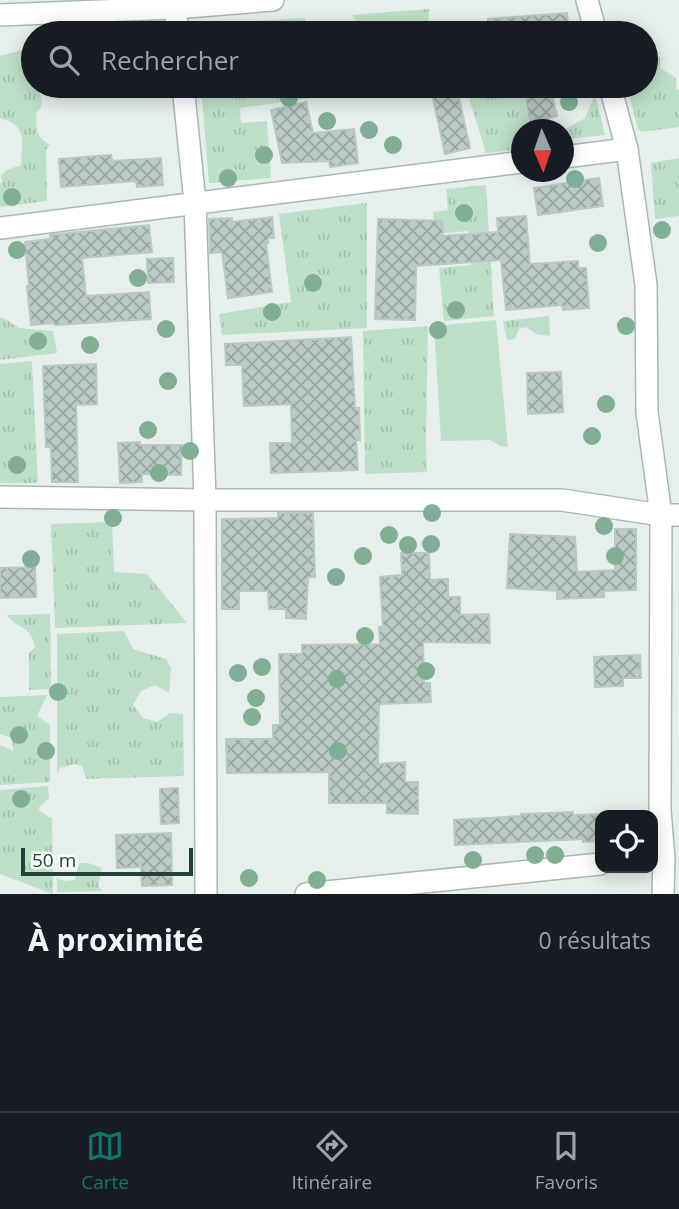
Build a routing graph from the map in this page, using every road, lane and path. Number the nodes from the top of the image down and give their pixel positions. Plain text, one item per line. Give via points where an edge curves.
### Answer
1 (273, 0) edge
2 (587, 0) edge
3 (175, 4) edge
4 (0, 15) edge
5 (593, 21) edge
6 (184, 98) edge
7 (613, 98) edge
8 (627, 149) junction
9 (574, 156) edge
10 (511, 163) edge
11 (195, 202) junction
12 (0, 228) edge
13 (0, 497) edge
14 (205, 500) junction
15 (670, 515) edge
16 (665, 858) edge
17 (595, 865) edge
18 (206, 894) edge
19 (306, 894) edge
20 (663, 894) edge

1 - 3 street
2 - 5 street
3 - 4 street
6 - 11 street
7 - 8 street
8 - 9 street
8 - 15 street via 646,285 647,412
10 - 11 street
11 - 12 street
11 - 14 street
13 - 14 street
14 - 15 street via 562,500
14 - 18 street
15 - 16 street via 660,810
16 - 20 street
17 - 19 street

